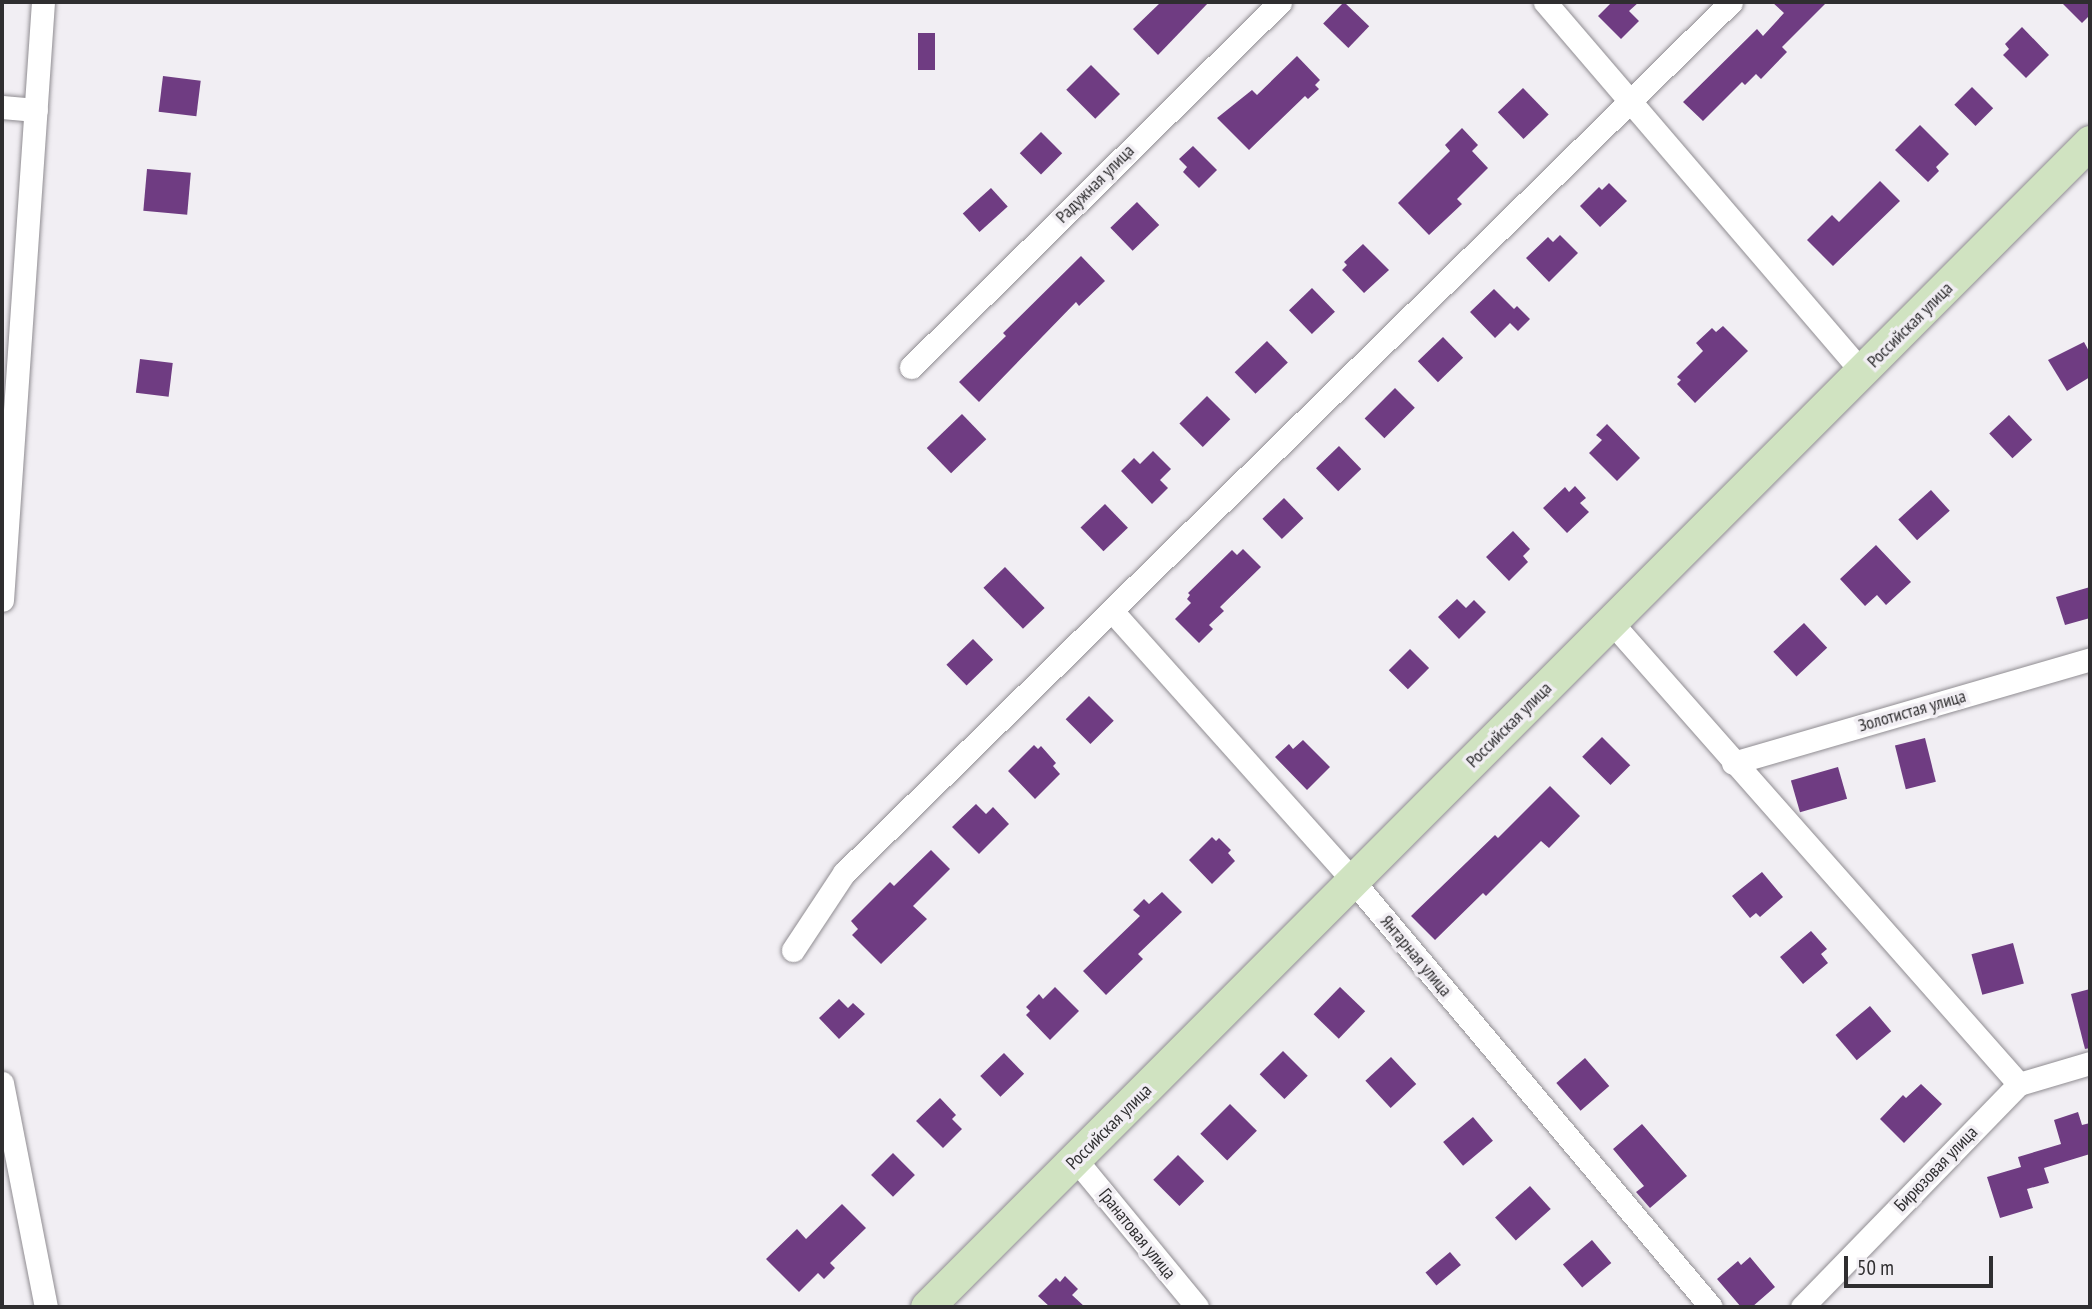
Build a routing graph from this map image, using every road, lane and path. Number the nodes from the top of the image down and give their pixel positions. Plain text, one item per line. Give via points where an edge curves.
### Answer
1 (43, 2) edge
2 (1280, 2) edge
3 (1545, 2) edge
4 (1731, 2) edge
5 (1631, 103) junction
6 (2, 107) edge
7 (36, 110) junction
8 (2090, 142) edge
9 (911, 367) dead end
10 (1863, 373) junction
11 (8, 416) edge
12 (2, 600) edge
13 (1112, 611) junction
14 (1612, 623) junction
15 (2090, 659) edge
16 (1733, 764) junction
17 (1353, 881) junction
18 (793, 950) dead end
19 (2090, 1063) edge
20 (2, 1083) edge
21 (2019, 1084) junction
22 (1076, 1160) junction
23 (46, 1307) edge
24 (927, 1307) edge
25 (1197, 1307) edge
26 (1711, 1307) edge
27 (1802, 1307) edge

1 - 7 street
2 - 9 street, Радужная улица
3 - 5 street
4 - 5 street
5 - 10 street
5 - 13 street
6 - 7 street
7 - 11 street
8 - 10 main road, Российская улица
10 - 14 main road, Российская улица
11 - 12 street
13 - 17 street, Янтарная улица
13 - 18 street via 844,873
14 - 16 street
14 - 17 main road, Российская улица
15 - 16 street, Золотистая улица
16 - 21 street
17 - 22 main road, Российская улица
17 - 26 street, Янтарная улица
19 - 21 street, Бирюзовая улица
20 - 23 street
21 - 27 street, Бирюзовая улица
22 - 24 main road, Российская улица
22 - 25 street, Гранатовая улица

